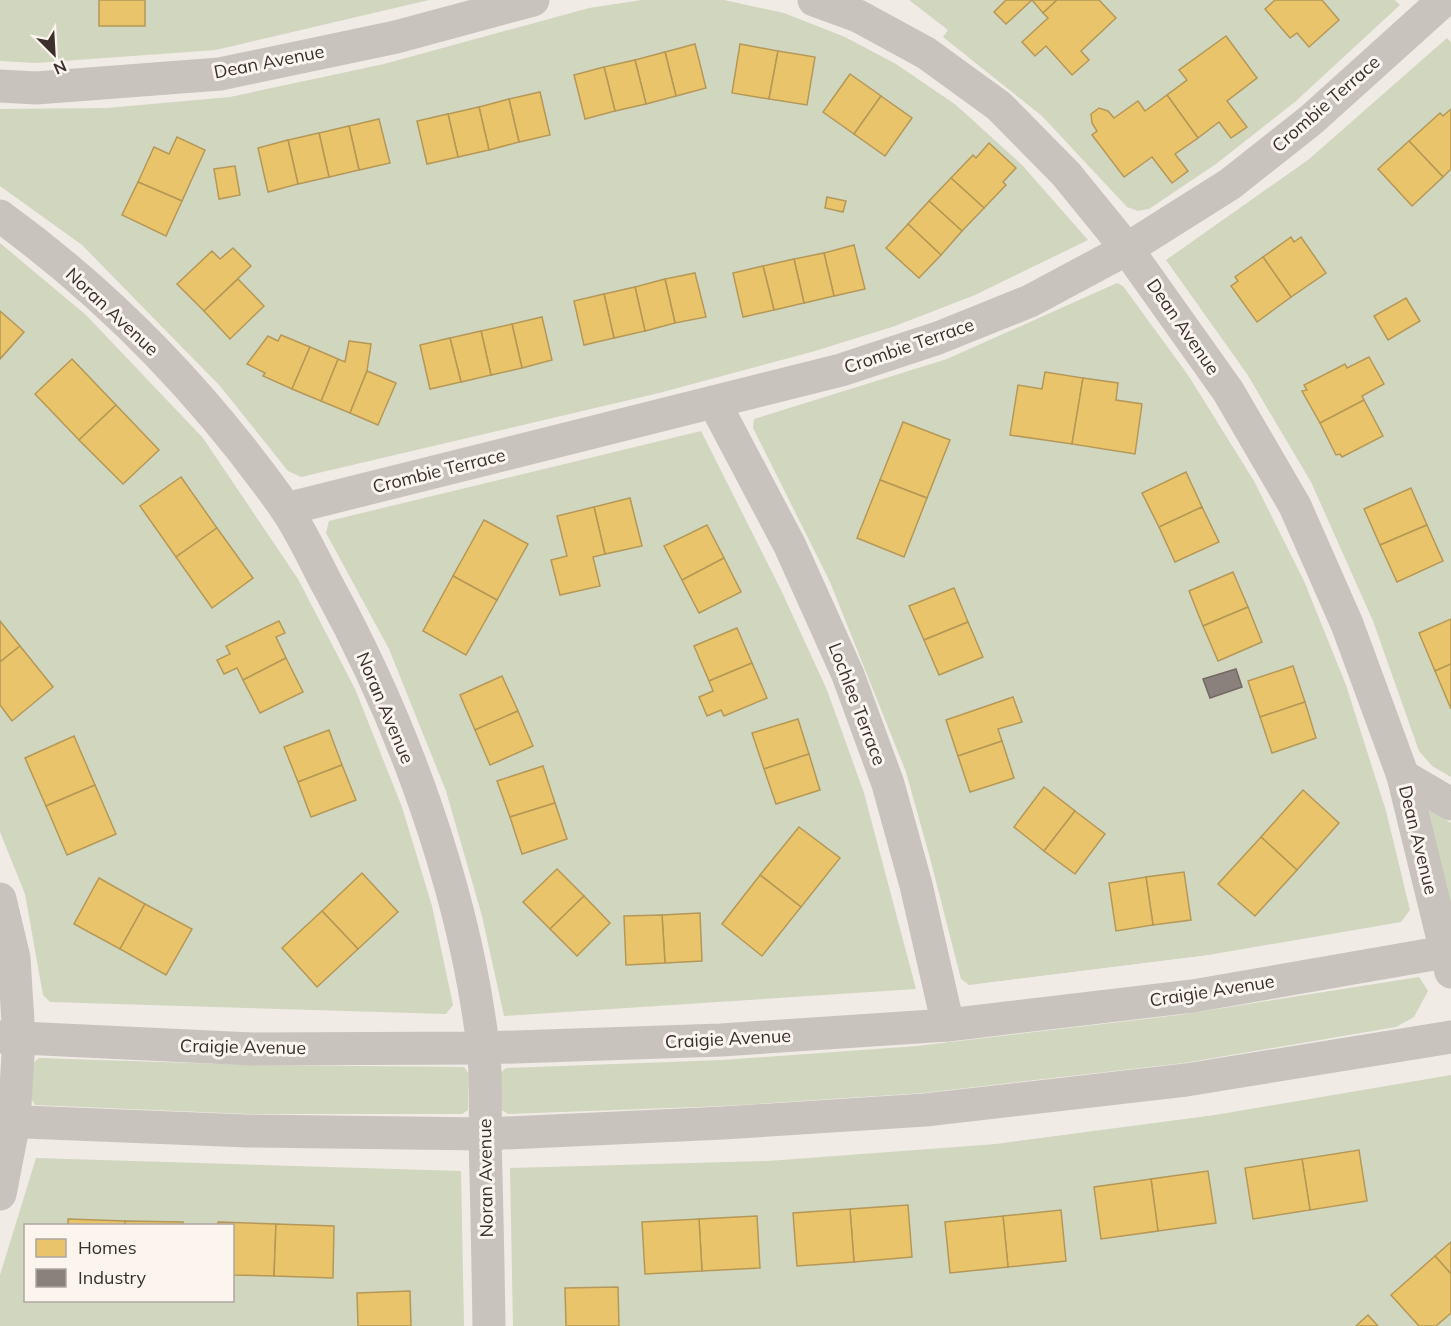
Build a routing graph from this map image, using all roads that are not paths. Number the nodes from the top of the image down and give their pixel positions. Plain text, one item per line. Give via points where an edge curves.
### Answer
1 (533, 0) edge
2 (814, 0) edge
3 (1445, 0) edge
4 (1451, 6) edge
5 (0, 86) edge
6 (0, 216) edge
7 (1127, 249) junction
8 (714, 402) junction
9 (286, 509) junction
10 (1403, 776) junction
11 (1451, 804) edge
12 (0, 899) edge
13 (1449, 959) edge
14 (948, 1025) junction
15 (1451, 1037) edge
16 (9, 1038) edge
17 (483, 1048) junction
18 (7, 1121) edge
19 (485, 1134) junction
20 (0, 1194) edge
21 (489, 1326) edge

1 - 5 street, Dean Avenue via 396,37 220,74 36,88
2 - 7 street, Dean Avenue via 858,16 926,53 999,106 1066,174
3 - 4 street
3 - 7 street, Crombie Terrace via 1311,120 1230,184
6 - 9 street, Noran Avenue via 129,324 213,413
7 - 8 street, Crombie Terrace via 1030,301 938,339 841,370
7 - 10 street, Dean Avenue via 1228,391 1295,506 1347,624
8 - 9 street, Crombie Terrace
8 - 14 street, Lochlee Terrace via 790,546 848,675 888,784
9 - 17 street, Noran Avenue via 347,620 400,736 437,839 468,957
10 - 11 street, Dean Avenue
10 - 13 street, Dean Avenue
12 - 16 street via 14,958
13 - 14 street, Craigie Avenue via 1193,996
14 - 17 street, Craigie Avenue via 721,1040
15 - 19 street via 1186,1080 925,1110
16 - 17 street, Craigie Avenue via 252,1049
16 - 18 street
17 - 19 street, Noran Avenue
18 - 19 street via 247,1131
18 - 20 street
19 - 21 street, Noran Avenue

